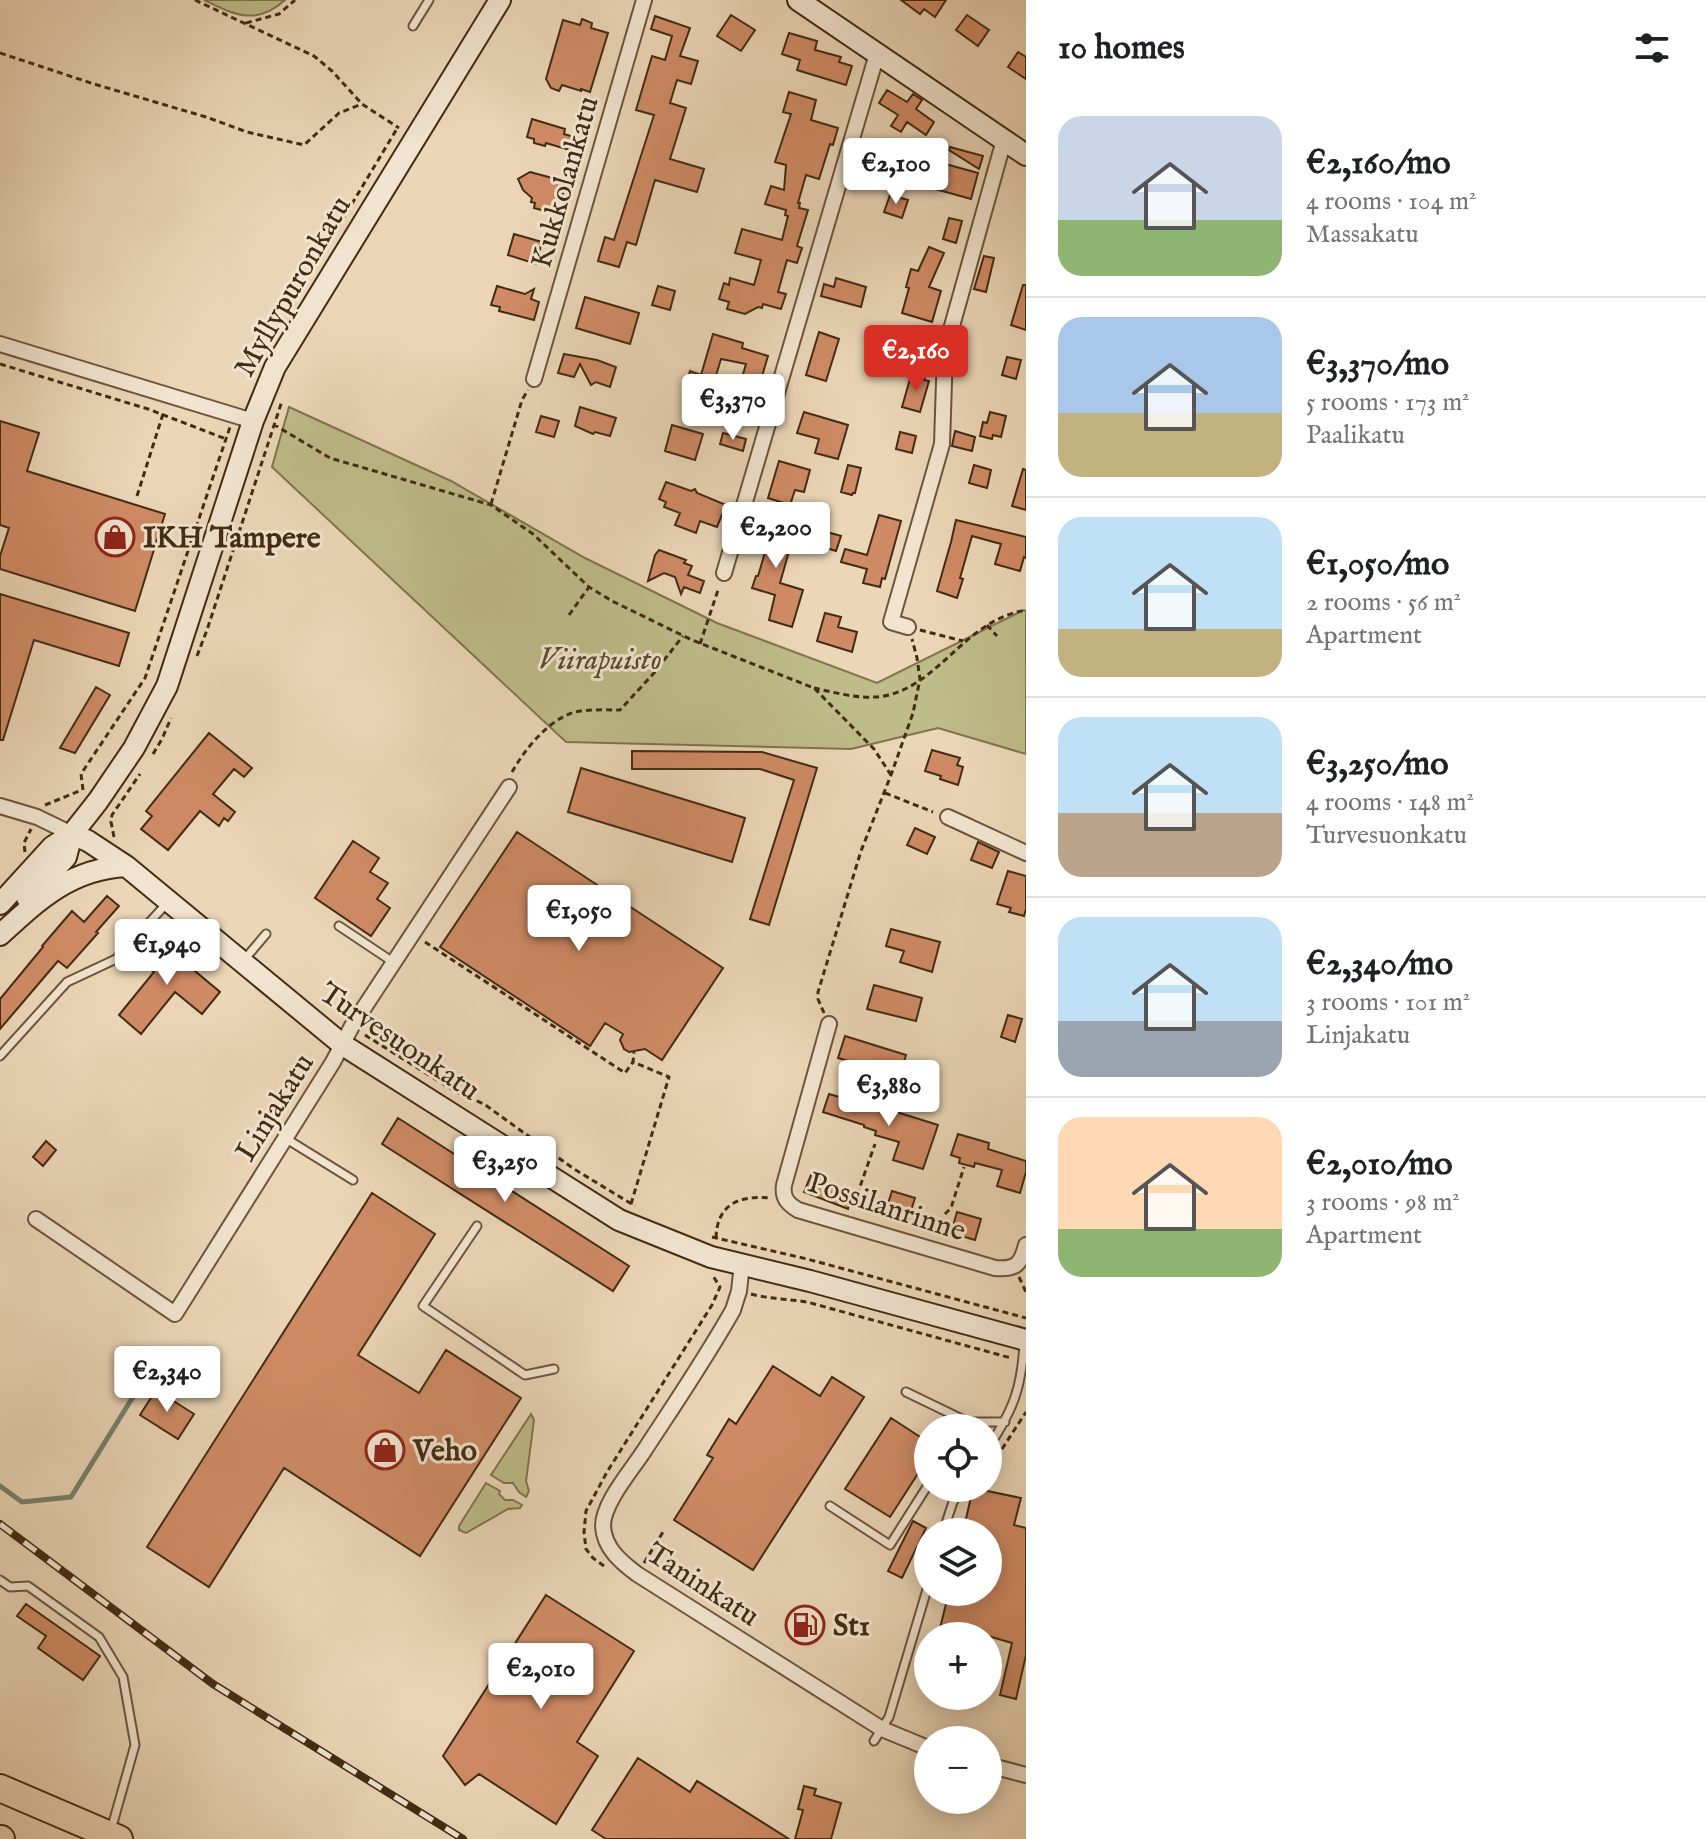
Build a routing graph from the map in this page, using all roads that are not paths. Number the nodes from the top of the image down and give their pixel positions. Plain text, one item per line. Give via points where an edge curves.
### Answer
1 (429, 0) edge
2 (500, 0) edge
3 (644, 0) edge
4 (798, 0) edge
5 (413, 26) dead end
6 (877, 54) junction
7 (1004, 140) junction
8 (1026, 155) edge
9 (0, 344) edge
10 (534, 379) road end
11 (263, 423) junction
12 (724, 573) road end
13 (908, 627) road end
14 (509, 787) road end
15 (0, 806) edge
16 (948, 817) road end
17 (72, 834) junction
18 (1026, 853) edge
19 (126, 866) junction
20 (170, 901) junction
21 (0, 904) edge
22 (0, 926) edge
23 (339, 926) dead end
24 (266, 934) dead end
25 (0, 935) edge
26 (242, 961) junction
27 (393, 962) junction
28 (829, 1024) road end
29 (348, 1036) junction
30 (0, 1056) edge
31 (285, 1138) junction
32 (353, 1180) dead end
33 (36, 1219) dead end
34 (477, 1226) dead end
35 (1026, 1245) edge
36 (742, 1264) junction
37 (1025, 1340) edge
38 (554, 1369) dead end
39 (906, 1392) dead end
40 (946, 1414) edge
41 (1002, 1422) edge
42 (1005, 1422) junction
43 (1002, 1427) edge
44 (917, 1502) edge
45 (830, 1506) dead end
46 (0, 1580) edge
47 (922, 1606) edge
48 (878, 1735) junction
49 (914, 1744) edge
50 (1002, 1769) edge
51 (1026, 1775) edge
52 (0, 1788) edge
53 (114, 1838) edge

1 - 5 lane
2 - 11 main road, Myllypuronkatu via 282,355 264,390
3 - 10 street, Kukkolankatu
4 - 6 main road
6 - 7 main road
6 - 12 street
7 - 8 main road
7 - 13 street via 945,351 942,444 891,622
9 - 11 street
11 - 17 main road, Myllypuronkatu via 245,445 167,686 134,748
14 - 27 street, Linjakatu
15 - 17 street, Turvesuonkatu
16 - 18 street
17 - 19 main road, Turvesuonkatu
17 - 21 main road, Myllypuronkatu via 52,847
17 - 22 main road, Myllypuronkatu via 66,857
19 - 20 main road, Turvesuonkatu
19 - 25 main road via 65,882
20 - 26 main road, Turvesuonkatu
20 - 30 lane via 116,959 67,982
23 - 27 lane
24 - 26 lane
26 - 29 main road, Turvesuonkatu
27 - 29 street, Linjakatu
28 - 35 street, Possilanrinne via 782,1193 786,1201 798,1210 995,1268 1022,1260
29 - 31 street, Linjakatu
29 - 36 main road, Turvesuonkatu via 619,1220 714,1247
31 - 32 lane
31 - 33 street, Linjakatu via 175,1314
34 - 38 lane via 423,1306 525,1375
36 - 37 main road, Turvesuonkatu
36 - 48 street, Taninkatu via 733,1310 607,1510 603,1523 609,1546 637,1574
37 - 42 lane via 1017,1391
39 - 40 lane
41 - 42 lane
42 - 43 lane
44 - 45 lane via 890,1545
46 - 53 lane via 10,1587 28,1586 99,1637 123,1677 135,1745
47 - 48 lane via 889,1717
48 - 49 street, Taninkatu
50 - 51 street
52 - 53 highway

